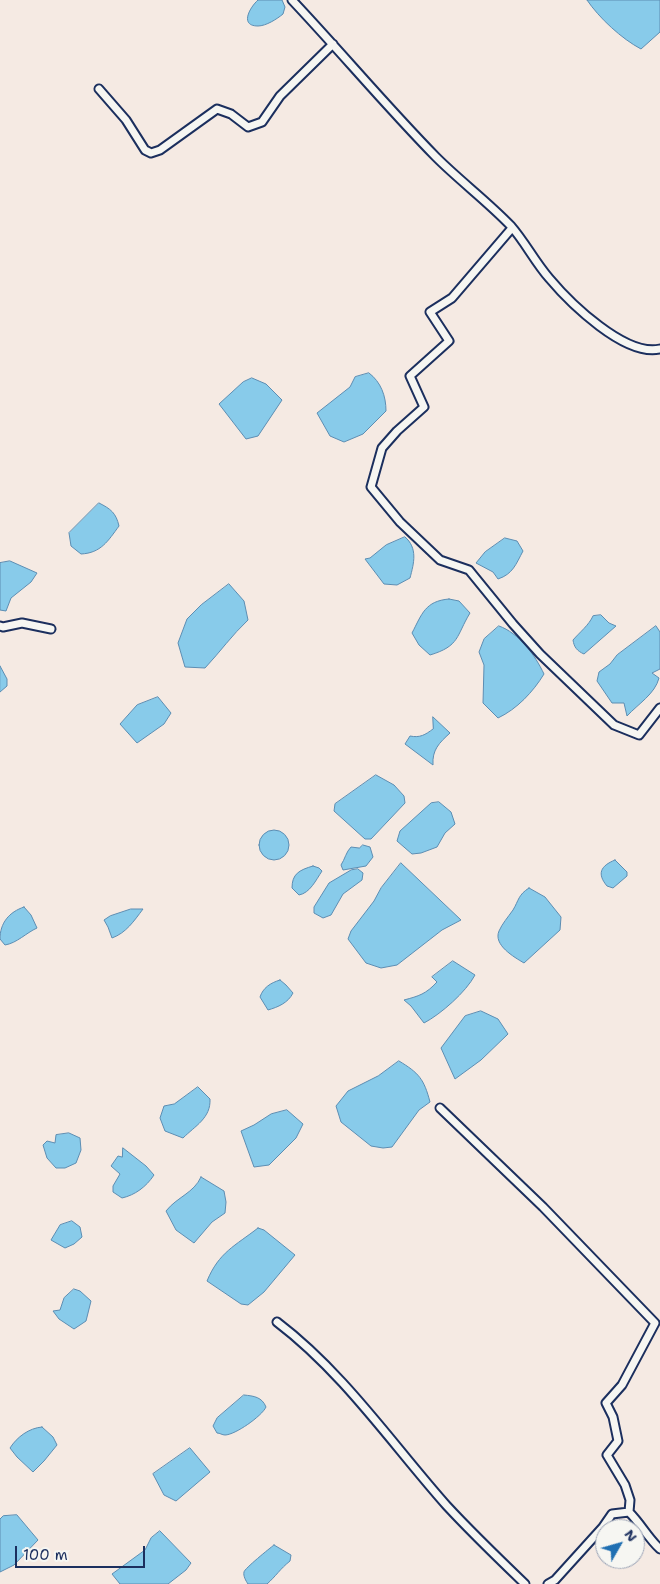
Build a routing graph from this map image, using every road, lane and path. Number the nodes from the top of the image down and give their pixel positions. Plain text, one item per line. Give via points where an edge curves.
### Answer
1 (292, 0) edge
2 (333, 44) junction
3 (99, 89) dead end
4 (512, 228) junction
5 (660, 349) edge
6 (0, 626) edge
7 (51, 629) dead end
8 (660, 708) edge
9 (440, 1108) dead end
10 (277, 1322) dead end
11 (629, 1512) junction
12 (660, 1549) edge
13 (525, 1584) edge
14 (548, 1584) edge

1 - 2 street
2 - 3 street via 280,96 262,122 248,127 231,114 217,110 151,153 145,150 126,120
2 - 4 street via 437,158
4 - 5 street via 549,278 596,324 615,338 638,347 651,351
4 - 8 street via 452,298 430,312 449,341 410,376 424,407 382,448 371,487 400,522 440,560 469,570 540,654 614,725 639,735
6 - 7 street via 22,623
9 - 11 street via 543,1207 655,1323 622,1385 606,1403 618,1441 608,1455 625,1485 630,1500
10 - 13 street via 332,1371 447,1506
11 - 12 street
11 - 14 street via 612,1514

